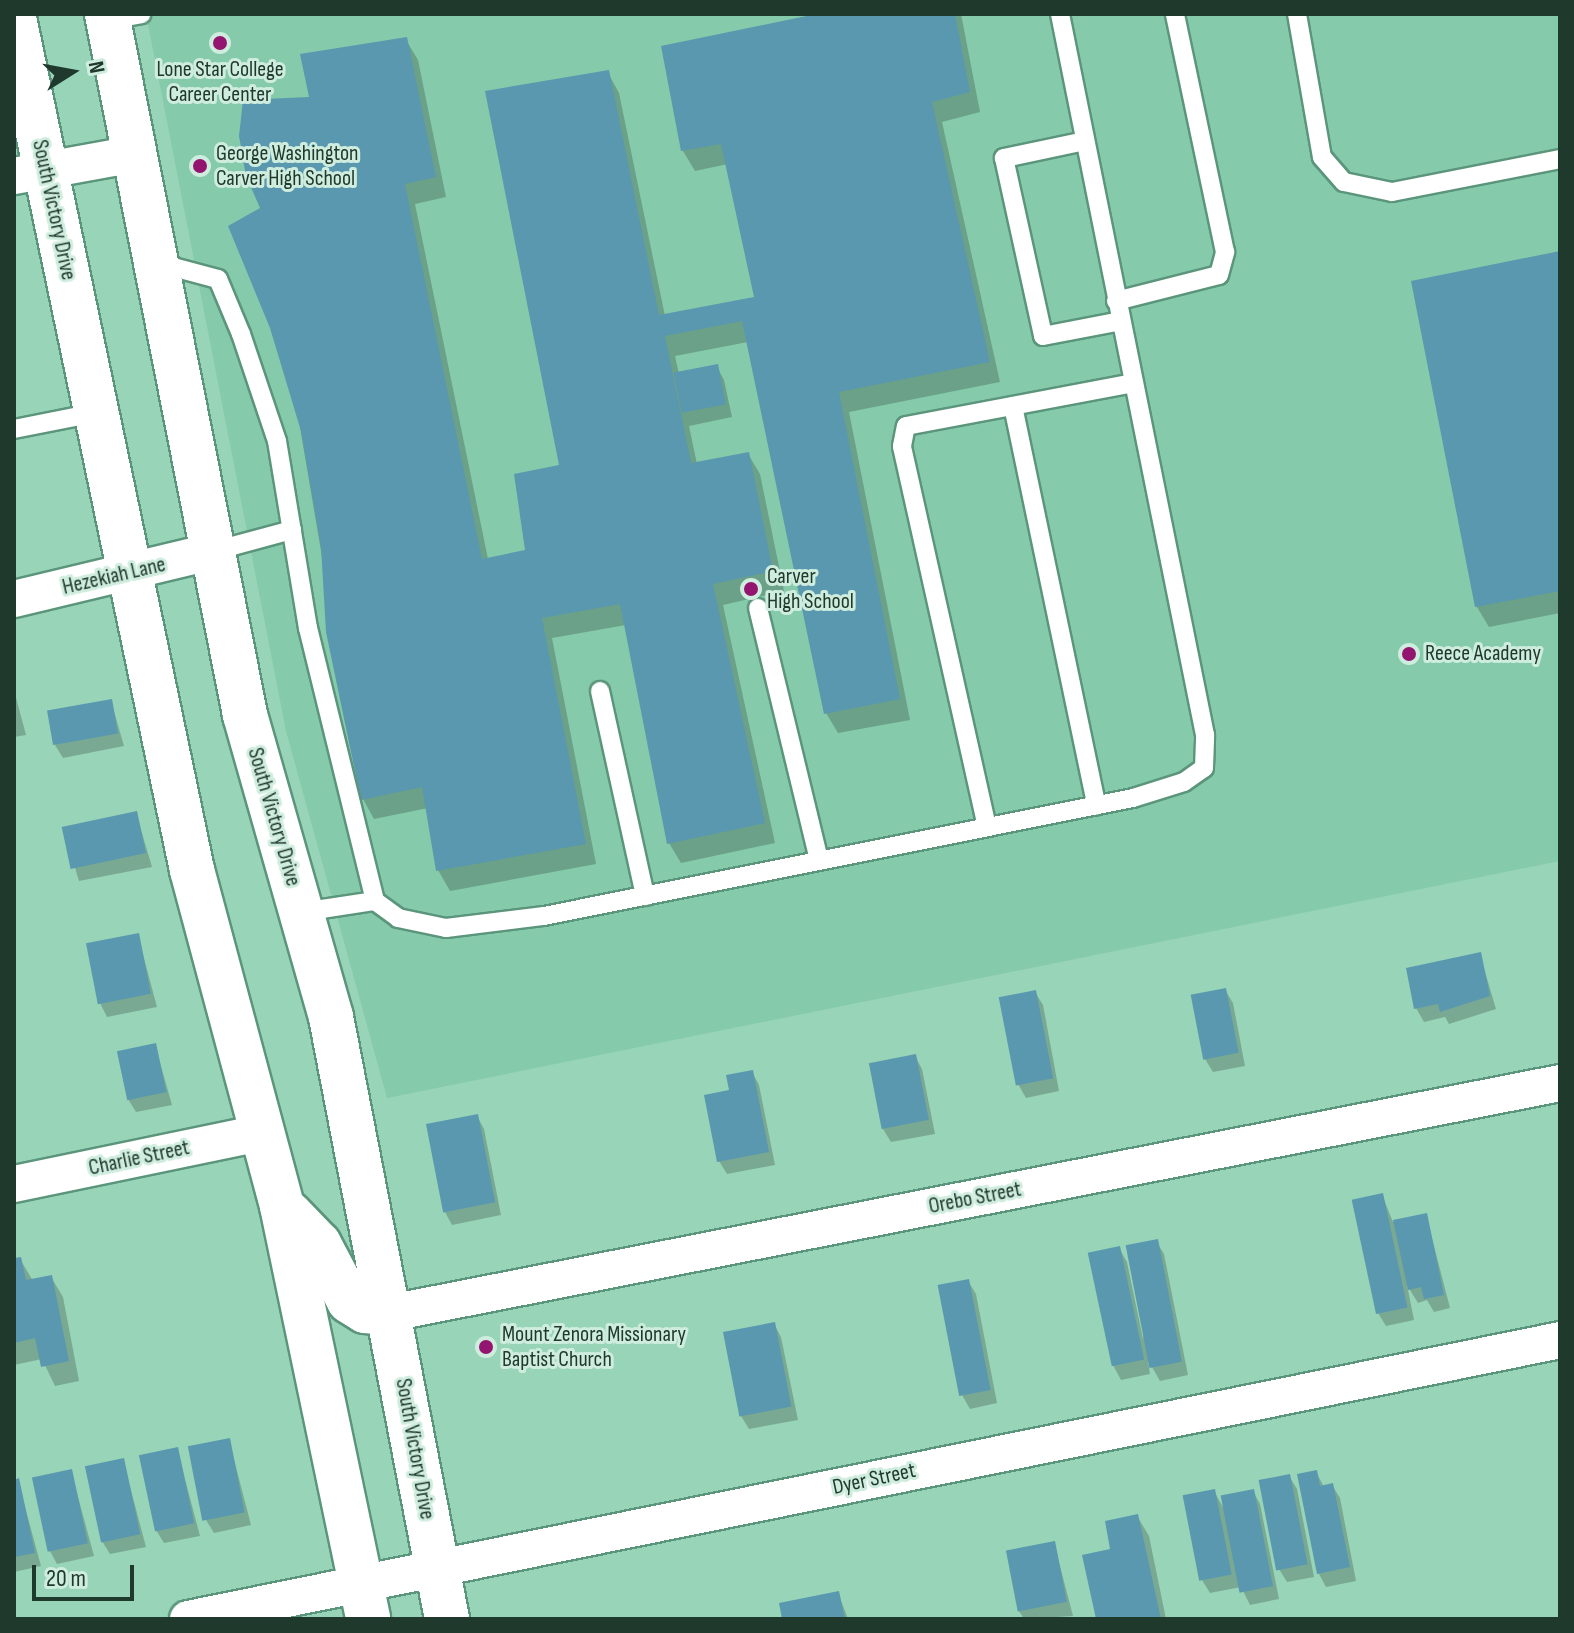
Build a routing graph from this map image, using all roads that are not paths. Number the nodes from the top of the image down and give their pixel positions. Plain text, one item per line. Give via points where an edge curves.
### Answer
1 (1060, 14) edge
2 (1175, 14) edge
3 (1297, 14) edge
4 (119, 16) edge
5 (14, 18) edge
6 (1085, 141) junction
7 (135, 154) junction
8 (1560, 159) edge
9 (30, 173) edge
10 (156, 262) junction
11 (1116, 301) junction
12 (1121, 321) junction
13 (1133, 383) junction
14 (1013, 406) junction
15 (95, 413) junction
16 (14, 429) edge
17 (292, 530) junction
18 (214, 551) junction
19 (129, 575) junction
20 (14, 599) edge
21 (758, 608) dead end
22 (600, 691) dead end
23 (1096, 805) junction
24 (987, 827) junction
25 (819, 861) junction
26 (645, 896) junction
27 (375, 901) junction
28 (301, 912) junction
29 (1560, 1083) edge
30 (264, 1132) junction
31 (14, 1184) edge
32 (282, 1206) junction
33 (390, 1313) junction
34 (1560, 1340) edge
35 (437, 1569) junction
36 (365, 1602) edge
37 (188, 1619) edge
38 (447, 1619) edge

1 - 6 lane
2 - 11 lane via 1225,252 1219,275
3 - 8 lane via 1322,157 1344,182 1392,192
4 - 7 main road, South Victory Drive
5 - 9 main road, South Victory Drive
6 - 11 lane
6 - 12 lane via 1004,158 1043,336
7 - 9 street
7 - 10 main road, South Victory Drive
9 - 15 main road, South Victory Drive
10 - 17 lane via 218,279 277,441
10 - 18 main road, South Victory Drive
11 - 12 lane
12 - 13 lane
13 - 14 lane
13 - 23 lane via 1205,735 1204,768 1184,782
14 - 23 lane
14 - 24 lane via 906,426 902,446
15 - 16 lane
15 - 19 main road, South Victory Drive
17 - 18 lane
17 - 27 lane via 308,628
18 - 19 street, Hezekiah Lane
18 - 28 main road, South Victory Drive via 245,715
19 - 20 street, Hezekiah Lane
19 - 30 main road, South Victory Drive via 192,870
21 - 25 lane
22 - 26 lane
23 - 24 lane
24 - 25 lane
25 - 26 lane
26 - 27 lane via 446,928 398,918
27 - 28 lane
28 - 33 main road, South Victory Drive via 331,1017
29 - 33 street, Orebo Street
30 - 31 street, Charlie Street
30 - 32 main road, South Victory Drive
32 - 33 main road via 319,1244 349,1301 365,1311
32 - 36 main road, South Victory Drive
33 - 35 main road, South Victory Drive
34 - 35 street, Dyer Street
35 - 36 street, Dyer Street
35 - 38 main road, South Victory Drive
36 - 37 street, Dyer Street

